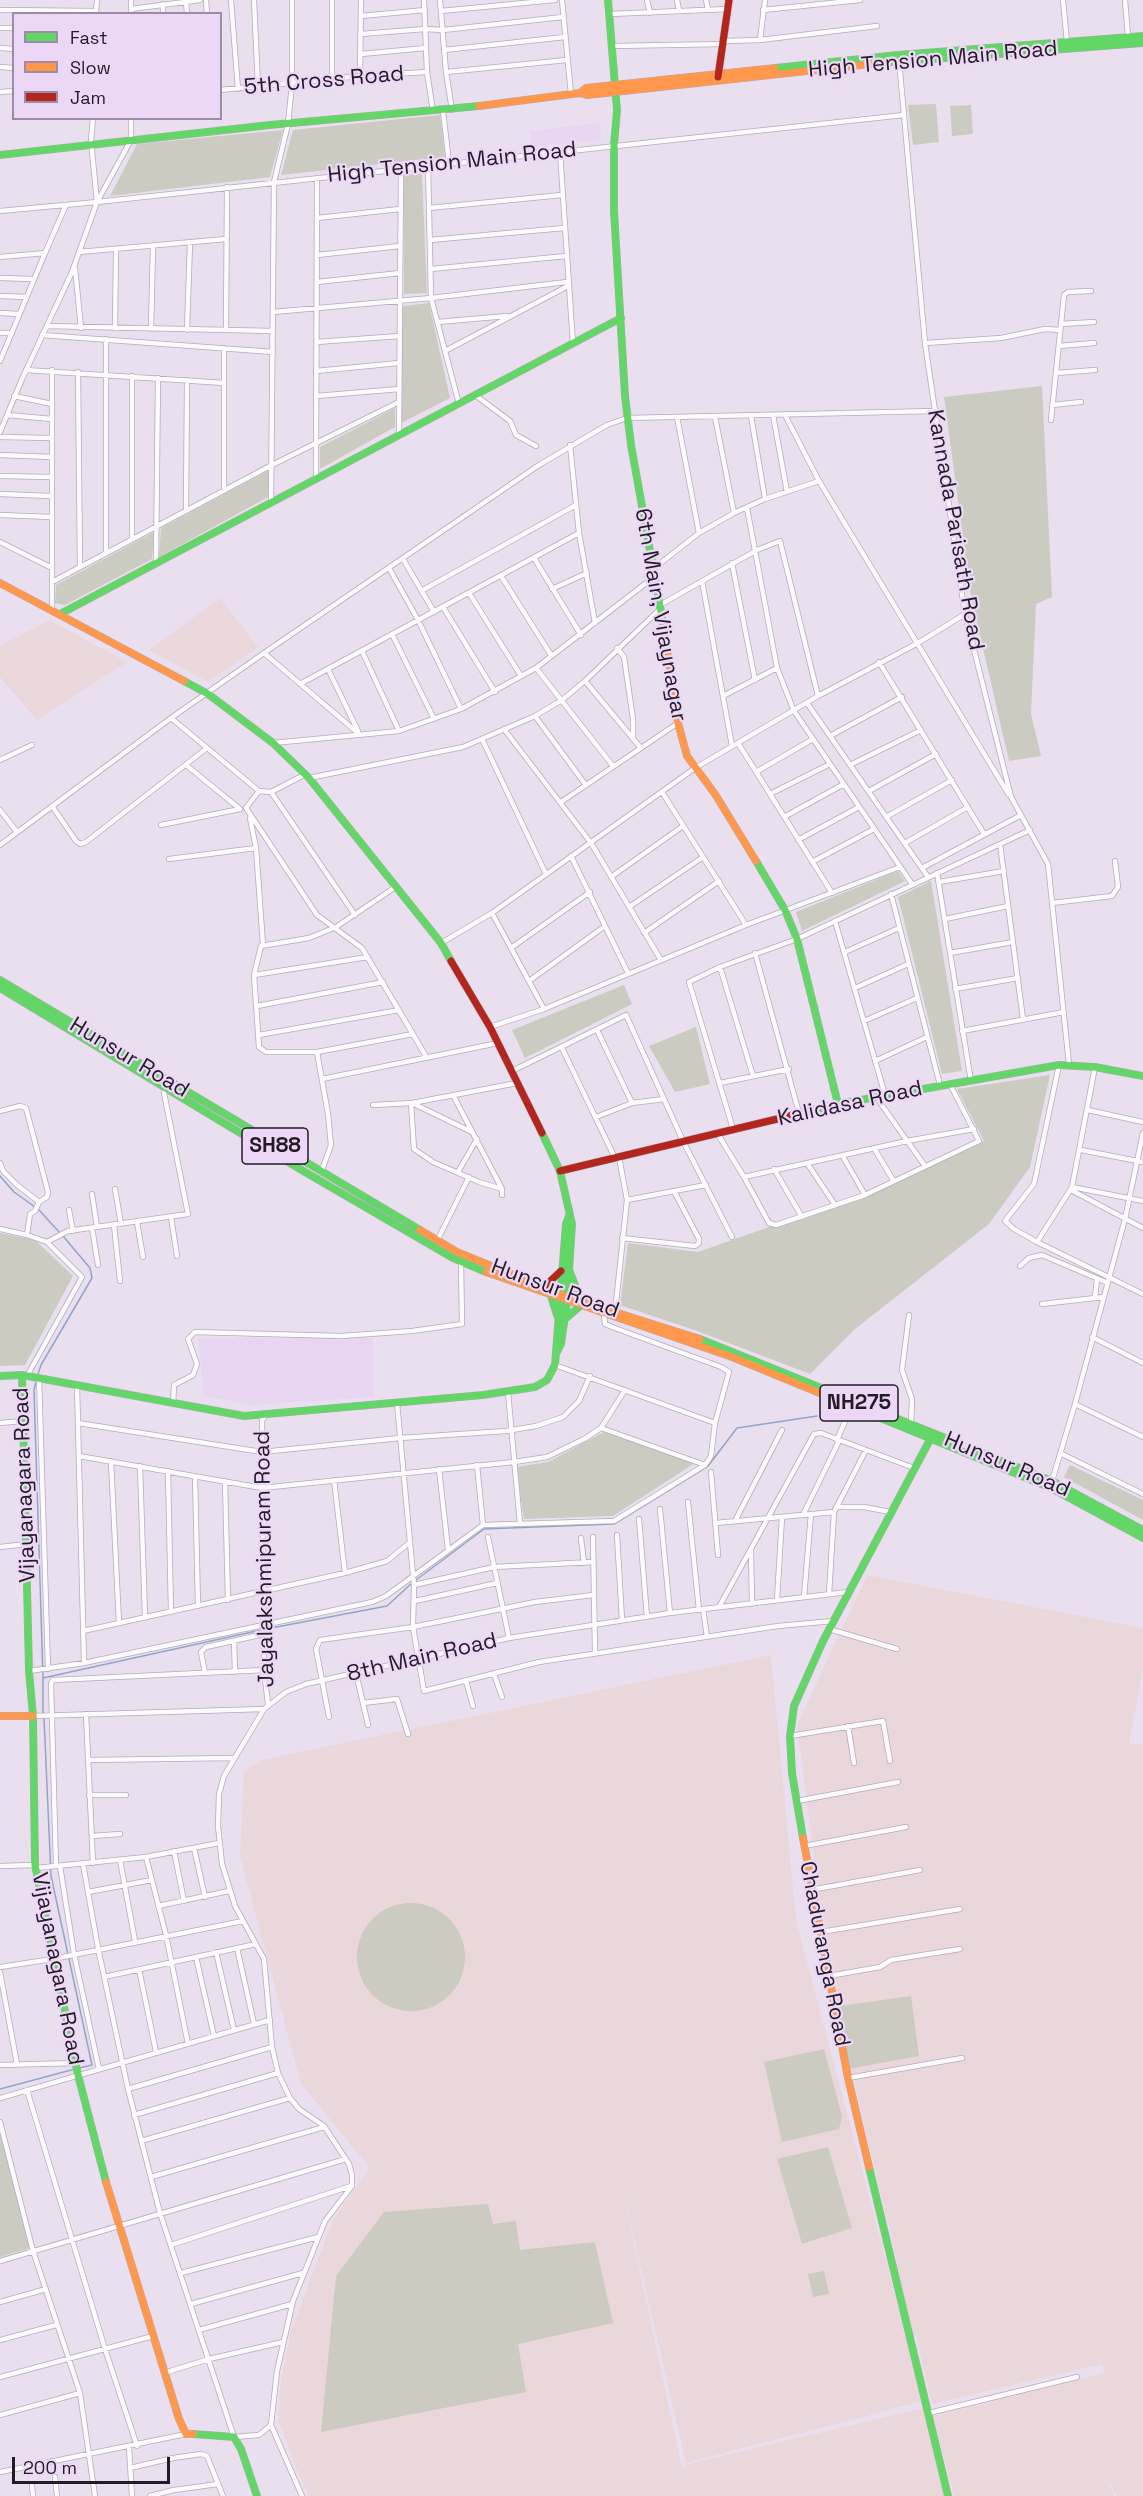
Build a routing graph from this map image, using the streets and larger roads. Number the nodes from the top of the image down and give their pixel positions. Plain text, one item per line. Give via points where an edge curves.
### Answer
1 (97, 0) edge
2 (131, 0) edge
3 (200, 0) edge
4 (231, 0) edge
5 (254, 0) edge
6 (292, 0) edge
7 (332, 0) edge
8 (361, 0) edge
9 (424, 0) edge
10 (440, 0) edge
11 (555, 0) edge
12 (562, 0) edge
13 (608, 0) edge
14 (647, 0) edge
15 (677, 0) edge
16 (706, 0) edge
17 (729, 0) edge
18 (765, 0) edge
19 (860, 0) edge
20 (1063, 0) edge
21 (1125, 0) edge
22 (186, 1) edge
23 (163, 4) junction
24 (0, 9) edge
25 (708, 9) junction
26 (728, 9) junction
27 (425, 10) junction
28 (679, 10) junction
29 (763, 10) junction
30 (131, 11) edge
31 (441, 11) junction
32 (96, 12) edge
33 (163, 12) edge
34 (650, 13) junction
35 (610, 14) junction
36 (361, 16) junction
37 (563, 17) junction
38 (877, 26) dead end
39 (425, 29) junction
40 (442, 30) junction
41 (361, 34) junction
42 (1143, 36) edge
43 (565, 37) junction
44 (1128, 37) junction
45 (760, 40) junction
46 (724, 42) junction
47 (1067, 42) junction
48 (1143, 43) edge
49 (612, 46) junction
50 (426, 48) junction
51 (444, 50) junction
52 (361, 54) junction
53 (898, 58) junction
54 (567, 60) junction
55 (427, 72) junction
56 (446, 72) junction
57 (360, 76) junction
58 (718, 77) junction
59 (332, 80) junction
60 (292, 84) junction
61 (258, 87) junction
62 (615, 88) junction
63 (238, 89) junction
64 (222, 90) edge
65 (571, 94) junction
66 (452, 110) junction
67 (433, 111) junction
68 (443, 111) junction
69 (904, 115) junction
70 (93, 120) edge
71 (131, 120) edge
72 (288, 124) junction
73 (131, 140) junction
74 (94, 143) junction
75 (614, 145) junction
76 (0, 152) edge
77 (560, 152) junction
78 (449, 163) junction
79 (428, 165) junction
80 (401, 169) junction
81 (317, 178) junction
82 (274, 182) junction
83 (227, 187) junction
84 (562, 195) junction
85 (97, 202) junction
86 (66, 205) junction
87 (429, 208) junction
88 (400, 209) junction
89 (0, 211) edge
90 (317, 218) junction
91 (564, 228) junction
92 (226, 240) junction
93 (430, 240) junction
94 (190, 243) junction
95 (400, 246) junction
96 (153, 247) junction
97 (116, 250) junction
98 (79, 252) junction
99 (45, 253) junction
100 (317, 255) junction
101 (566, 256) junction
102 (0, 257) edge
103 (75, 265) junction
104 (431, 269) junction
105 (400, 273) junction
106 (0, 278) edge
107 (34, 279) junction
108 (317, 282) junction
109 (568, 284) junction
110 (1091, 291) dead end
111 (0, 296) edge
112 (27, 297) junction
113 (432, 298) junction
114 (400, 301) junction
115 (316, 308) junction
116 (273, 312) junction
117 (0, 313) edge
118 (19, 314) junction
119 (512, 315) junction
120 (621, 318) junction
121 (438, 322) junction
122 (1094, 322) dead end
123 (47, 326) junction
124 (1061, 327) junction
125 (81, 328) junction
126 (116, 328) junction
127 (151, 329) junction
128 (187, 330) junction
129 (226, 330) junction
130 (273, 331) junction
131 (0, 333) edge
132 (12, 333) junction
133 (42, 335) junction
134 (400, 336) junction
135 (106, 339) junction
136 (316, 342) junction
137 (925, 343) junction
138 (1094, 343) dead end
139 (573, 344) junction
140 (1059, 346) junction
141 (224, 348) junction
142 (445, 351) junction
143 (2, 352) edge
144 (273, 352) junction
145 (0, 360) edge
146 (399, 363) junction
147 (26, 370) junction
148 (52, 370) junction
149 (1095, 370) dead end
150 (316, 371) junction
151 (78, 372) junction
152 (1056, 373) junction
153 (105, 374) junction
154 (132, 376) junction
155 (158, 378) junction
156 (187, 380) junction
157 (224, 383) junction
158 (399, 388) junction
159 (475, 395) junction
160 (14, 396) junction
161 (316, 396) junction
162 (399, 402) junction
163 (1081, 402) dead end
164 (52, 404) junction
165 (459, 404) junction
166 (1052, 405) junction
167 (934, 411) junction
168 (7, 415) junction
169 (773, 415) junction
170 (785, 415) junction
171 (751, 416) junction
172 (677, 417) junction
173 (715, 417) junction
174 (627, 418) junction
175 (52, 419) junction
176 (1051, 420) dead end
177 (0, 435) edge
178 (399, 435) junction
179 (52, 438) junction
180 (316, 444) junction
181 (570, 445) junction
182 (536, 446) dead end
183 (0, 455) edge
184 (52, 457) junction
185 (272, 465) junction
186 (0, 476) edge
187 (52, 477) junction
188 (316, 479) junction
189 (819, 481) junction
190 (224, 490) junction
191 (787, 492) junction
192 (0, 494) edge
193 (52, 496) junction
194 (765, 499) junction
195 (271, 503) junction
196 (576, 505) junction
197 (747, 508) junction
198 (186, 511) junction
199 (734, 513) junction
200 (0, 515) edge
201 (52, 518) junction
202 (157, 526) junction
203 (579, 533) junction
204 (699, 533) junction
205 (132, 539) junction
206 (0, 542) edge
207 (757, 550) junction
208 (106, 553) junction
209 (534, 558) junction
210 (403, 559) junction
211 (156, 563) junction
212 (732, 563) junction
213 (80, 567) junction
214 (52, 568) junction
215 (389, 568) junction
216 (653, 569) junction
217 (587, 573) junction
218 (501, 576) junction
219 (654, 577) junction
220 (702, 581) junction
221 (52, 582) junction
222 (0, 583) edge
223 (552, 589) junction
224 (421, 591) junction
225 (469, 593) junction
226 (443, 607) junction
227 (660, 607) junction
228 (52, 610) junction
229 (434, 612) junction
230 (60, 614) junction
231 (965, 614) junction
232 (418, 620) junction
233 (596, 622) junction
234 (392, 634) junction
235 (580, 634) junction
236 (918, 643) junction
237 (617, 648) junction
238 (362, 651) junction
239 (264, 653) junction
240 (551, 655) junction
241 (879, 662) junction
242 (536, 668) junction
243 (777, 668) junction
244 (328, 669) junction
245 (521, 676) junction
246 (755, 680) junction
247 (585, 681) junction
248 (300, 684) junction
249 (495, 692) junction
250 (208, 694) junction
251 (723, 696) junction
252 (818, 696) junction
253 (902, 698) junction
254 (561, 700) junction
255 (807, 703) junction
256 (461, 709) junction
257 (794, 711) junction
258 (536, 716) junction
259 (171, 718) junction
260 (434, 719) junction
261 (678, 723) junction
262 (504, 729) junction
263 (921, 730) junction
264 (399, 731) junction
265 (360, 735) junction
266 (830, 736) junction
267 (482, 739) junction
268 (633, 739) junction
269 (813, 739) junction
270 (273, 743) junction
271 (738, 743) junction
272 (32, 745) dead end
273 (732, 746) junction
274 (640, 747) junction
275 (207, 748) junction
276 (936, 754) junction
277 (0, 760) edge
278 (830, 764) junction
279 (186, 765) junction
280 (850, 765) junction
281 (613, 766) junction
282 (695, 768) junction
283 (756, 772) junction
284 (308, 776) junction
285 (952, 780) junction
286 (585, 784) junction
287 (844, 784) junction
288 (259, 791) junction
289 (869, 791) junction
290 (271, 792) junction
291 (662, 792) junction
292 (770, 794) junction
293 (1011, 797) junction
294 (561, 802) junction
295 (52, 806) junction
296 (859, 807) junction
297 (968, 807) junction
298 (243, 808) junction
299 (0, 810) edge
300 (250, 815) junction
301 (1021, 815) junction
302 (784, 817) junction
303 (886, 817) junction
304 (160, 825) dead end
305 (683, 826) junction
306 (874, 829) junction
307 (1030, 830) junction
308 (17, 832) junction
309 (984, 834) junction
310 (798, 840) junction
311 (591, 843) junction
312 (905, 843) junction
313 (1000, 844) junction
314 (0, 845) edge
315 (256, 848) junction
316 (571, 856) junction
317 (703, 857) junction
318 (169, 859) dead end
319 (1115, 861) dead end
320 (812, 862) junction
321 (900, 867) junction
322 (922, 868) junction
323 (1004, 871) junction
324 (938, 873) junction
325 (546, 874) junction
326 (611, 877) junction
327 (928, 877) junction
328 (718, 881) junction
329 (939, 882) junction
330 (912, 885) junction
331 (397, 886) junction
332 (590, 892) junction
333 (832, 893) junction
334 (891, 894) junction
335 (1052, 903) junction
336 (1008, 906) junction
337 (629, 907) junction
338 (785, 910) junction
339 (492, 913) junction
340 (355, 915) junction
341 (945, 919) junction
342 (835, 921) junction
343 (746, 925) junction
344 (605, 926) junction
345 (336, 927) junction
346 (899, 928) junction
347 (644, 933) junction
348 (797, 939) junction
349 (1013, 942) junction
350 (441, 944) junction
351 (263, 945) junction
352 (511, 948) junction
353 (844, 952) junction
354 (755, 953) junction
355 (950, 953) junction
356 (368, 957) junction
357 (661, 960) junction
358 (908, 964) junction
359 (720, 967) junction
360 (628, 973) junction
361 (254, 975) junction
362 (1018, 978) junction
363 (0, 980) edge
364 (529, 981) junction
365 (383, 982) junction
366 (0, 988) edge
367 (855, 988) junction
368 (956, 989) junction
369 (917, 998) junction
370 (256, 1006) junction
371 (544, 1009) junction
372 (399, 1010) junction
373 (1064, 1012) junction
374 (1023, 1019) junction
375 (864, 1022) junction
376 (490, 1027) junction
377 (597, 1030) junction
378 (962, 1031) junction
379 (413, 1034) junction
380 (259, 1035) junction
381 (927, 1037) junction
382 (498, 1042) junction
383 (562, 1048) junction
384 (317, 1052) junction
385 (427, 1058) junction
386 (875, 1061) junction
387 (1069, 1064) junction
388 (1059, 1065) junction
389 (1095, 1067) junction
390 (789, 1069) junction
391 (512, 1071) junction
392 (753, 1076) junction
393 (1143, 1076) edge
394 (322, 1079) junction
395 (971, 1081) junction
396 (518, 1083) junction
397 (720, 1083) junction
398 (950, 1083) junction
399 (939, 1085) junction
400 (166, 1088) junction
401 (453, 1095) junction
402 (885, 1095) junction
403 (875, 1096) junction
404 (664, 1099) junction
405 (632, 1102) junction
406 (411, 1103) junction
407 (838, 1104) junction
408 (373, 1105) dead end
409 (1088, 1110) junction
410 (0, 1111) edge
411 (799, 1113) junction
412 (596, 1118) junction
413 (1143, 1122) edge
414 (974, 1129) junction
415 (733, 1130) junction
416 (474, 1133) junction
417 (717, 1133) junction
418 (1143, 1133) edge
419 (477, 1139) junction
420 (907, 1141) junction
421 (683, 1142) junction
422 (874, 1148) junction
423 (1081, 1150) junction
424 (842, 1155) junction
425 (617, 1158) junction
426 (0, 1162) edge
427 (1141, 1162) edge
428 (807, 1163) junction
429 (925, 1166) junction
430 (558, 1167) junction
431 (774, 1169) junction
432 (458, 1172) junction
433 (321, 1173) junction
434 (469, 1177) junction
435 (744, 1177) junction
436 (894, 1180) junction
437 (705, 1185) junction
438 (1071, 1188) junction
439 (115, 1189) dead end
440 (674, 1191) junction
441 (92, 1194) dead end
442 (865, 1196) junction
443 (1130, 1198) junction
444 (627, 1200) junction
445 (37, 1201) junction
446 (1143, 1201) edge
447 (835, 1205) junction
448 (69, 1210) dead end
449 (569, 1215) junction
450 (171, 1216) junction
451 (802, 1216) junction
452 (1125, 1219) junction
453 (137, 1221) junction
454 (121, 1224) junction
455 (114, 1225) junction
456 (95, 1228) junction
457 (1143, 1228) edge
458 (0, 1229) edge
459 (73, 1231) junction
460 (27, 1234) junction
461 (732, 1237) dead end
462 (622, 1238) junction
463 (437, 1241) junction
464 (46, 1242) junction
465 (1037, 1242) junction
466 (177, 1256) dead end
467 (142, 1257) dead end
468 (461, 1258) junction
469 (98, 1265) dead end
470 (1020, 1266) dead end
471 (561, 1271) junction
472 (570, 1272) junction
473 (1097, 1279) junction
474 (1109, 1280) junction
475 (120, 1281) dead end
476 (544, 1287) junction
477 (1143, 1294) edge
478 (551, 1296) junction
479 (1095, 1297) junction
480 (1104, 1297) junction
481 (563, 1298) junction
482 (581, 1304) junction
483 (1042, 1304) dead end
484 (615, 1311) junction
485 (604, 1315) junction
486 (909, 1315) dead end
487 (561, 1319) junction
488 (1092, 1337) junction
489 (1143, 1363) edge
490 (555, 1365) junction
491 (0, 1376) edge
492 (24, 1376) junction
493 (590, 1377) junction
494 (39, 1379) junction
495 (77, 1385) junction
496 (626, 1390) junction
497 (508, 1392) junction
498 (173, 1403) junction
499 (397, 1403) junction
500 (1075, 1404) junction
501 (851, 1407) junction
502 (266, 1415) junction
503 (23, 1421) junction
504 (0, 1423) edge
505 (78, 1423) junction
506 (715, 1423) junction
507 (911, 1425) junction
508 (601, 1428) junction
509 (511, 1430) junction
510 (782, 1430) dead end
511 (932, 1437) junction
512 (1143, 1437) edge
513 (400, 1438) junction
514 (838, 1440) junction
515 (866, 1450) junction
516 (262, 1452) junction
517 (1060, 1453) junction
518 (79, 1456) junction
519 (111, 1461) junction
520 (514, 1462) junction
521 (705, 1465) junction
522 (140, 1466) junction
523 (477, 1466) junction
524 (914, 1468) junction
525 (439, 1469) junction
526 (168, 1471) junction
527 (711, 1472) dead end
528 (402, 1473) junction
529 (195, 1476) junction
530 (334, 1480) junction
531 (225, 1481) junction
532 (1052, 1481) junction
533 (262, 1488) junction
534 (1143, 1494) edge
535 (688, 1502) dead end
536 (660, 1509) dead end
537 (835, 1510) junction
538 (890, 1512) junction
539 (811, 1514) junction
540 (803, 1515) junction
541 (782, 1517) junction
542 (769, 1518) junction
543 (639, 1519) dead end
544 (735, 1521) junction
545 (716, 1523) junction
546 (520, 1524) junction
547 (483, 1525) junction
548 (1143, 1530) edge
549 (617, 1535) dead end
550 (488, 1537) dead end
551 (593, 1537) dead end
552 (581, 1538) dead end
553 (1143, 1538) edge
554 (409, 1543) junction
555 (27, 1544) junction
556 (0, 1547) edge
557 (751, 1549) junction
558 (448, 1550) junction
559 (718, 1554) dead end
560 (593, 1562) junction
561 (584, 1563) junction
562 (494, 1567) junction
563 (345, 1573) junction
564 (413, 1575) junction
565 (496, 1583) junction
566 (414, 1584) junction
567 (263, 1592) junction
568 (848, 1592) junction
569 (829, 1594) junction
570 (593, 1595) junction
571 (804, 1597) junction
572 (228, 1600) junction
573 (777, 1600) junction
574 (415, 1601) junction
575 (752, 1604) junction
576 (198, 1606) junction
577 (719, 1607) junction
578 (501, 1610) junction
579 (701, 1610) junction
580 (171, 1612) junction
581 (670, 1613) junction
582 (145, 1617) junction
583 (647, 1617) junction
584 (622, 1620) junction
585 (834, 1621) junction
586 (119, 1623) junction
587 (594, 1623) junction
588 (264, 1624) junction
589 (413, 1627) junction
590 (830, 1629) junction
591 (83, 1631) junction
592 (264, 1634) junction
593 (706, 1637) junction
594 (509, 1638) junction
595 (234, 1641) junction
596 (897, 1649) dead end
597 (595, 1652) junction
598 (418, 1659) junction
599 (84, 1663) junction
600 (48, 1669) junction
601 (264, 1670) junction
602 (29, 1671) junction
603 (235, 1672) junction
604 (205, 1673) junction
605 (356, 1673) junction
606 (494, 1674) junction
607 (323, 1681) junction
608 (466, 1681) junction
609 (502, 1697) dead end
610 (363, 1703) junction
611 (473, 1706) dead end
612 (266, 1707) junction
613 (86, 1714) junction
614 (53, 1715) junction
615 (0, 1716) edge
616 (33, 1716) junction
617 (329, 1717) dead end
618 (368, 1725) dead end
619 (848, 1726) junction
620 (408, 1734) dead end
621 (789, 1736) junction
622 (233, 1758) junction
623 (88, 1760) junction
624 (890, 1761) dead end
625 (855, 1763) dead end
626 (898, 1782) dead end
627 (90, 1795) junction
628 (126, 1795) dead end
629 (797, 1801) junction
630 (906, 1827) dead end
631 (120, 1834) dead end
632 (92, 1836) junction
633 (219, 1843) junction
634 (804, 1846) junction
635 (194, 1848) junction
636 (174, 1851) junction
637 (146, 1857) junction
638 (120, 1860) junction
639 (93, 1863) junction
640 (83, 1864) junction
641 (0, 1866) edge
642 (36, 1866) junction
643 (58, 1866) junction
644 (920, 1870) dead end
645 (152, 1880) junction
646 (123, 1885) junction
647 (811, 1890) junction
648 (229, 1891) junction
649 (88, 1892) junction
650 (205, 1897) junction
651 (184, 1901) junction
652 (158, 1906) junction
653 (960, 1909) dead end
654 (243, 1921) junction
655 (820, 1932) junction
656 (166, 1935) junction
657 (135, 1941) junction
658 (256, 1944) junction
659 (98, 1948) junction
660 (237, 1948) junction
661 (960, 1949) dead end
662 (216, 1952) junction
663 (74, 1954) junction
664 (196, 1957) junction
665 (53, 1959) junction
666 (171, 1962) junction
667 (0, 1967) edge
668 (139, 1969) junction
669 (0, 1972) edge
670 (828, 1976) junction
671 (104, 1977) junction
672 (270, 2020) junction
673 (254, 2024) junction
674 (234, 2030) junction
675 (214, 2036) junction
676 (188, 2044) junction
677 (272, 2047) junction
678 (156, 2052) junction
679 (962, 2058) dead end
680 (76, 2063) junction
681 (122, 2063) junction
682 (17, 2064) junction
683 (0, 2065) edge
684 (99, 2069) junction
685 (278, 2073) junction
686 (78, 2075) junction
687 (848, 2078) junction
688 (128, 2089) junction
689 (27, 2090) junction
690 (0, 2098) edge
691 (290, 2098) junction
692 (135, 2115) junction
693 (0, 2122) edge
694 (324, 2126) junction
695 (141, 2141) junction
696 (346, 2158) junction
697 (151, 2177) junction
698 (352, 2186) junction
699 (160, 2213) junction
700 (119, 2225) junction
701 (318, 2237) junction
702 (71, 2241) junction
703 (171, 2245) junction
704 (33, 2251) junction
705 (0, 2261) edge
706 (181, 2273) junction
707 (303, 2273) junction
708 (46, 2289) junction
709 (0, 2302) edge
710 (191, 2304) junction
711 (292, 2304) junction
712 (56, 2325) junction
713 (199, 2330) junction
714 (153, 2336) junction
715 (0, 2340) edge
716 (283, 2342) junction
717 (105, 2349) junction
718 (68, 2358) junction
719 (209, 2359) junction
720 (164, 2373) junction
721 (0, 2377) edge
722 (1077, 2377) dead end
723 (80, 2393) junction
724 (929, 2414) junction
725 (0, 2415) edge
726 (271, 2425) junction
727 (186, 2434) junction
728 (234, 2437) junction
729 (137, 2446) junction
730 (129, 2447) junction
731 (90, 2454) junction
732 (130, 2468) junction
733 (0, 2472) edge
734 (55, 2477) dead end
735 (218, 2484) junction
736 (32, 2486) dead end
737 (33, 2496) edge
738 (57, 2496) edge
739 (95, 2496) edge
740 (132, 2496) edge
741 (150, 2496) edge
742 (223, 2496) edge
743 (257, 2496) edge
744 (302, 2496) edge
745 (948, 2496) edge

1 - 32 street
2 - 30 street
3 - 22 street
4 - 63 street
5 - 61 street
6 - 60 street
7 - 59 street
8 - 36 street
9 - 27 street
10 - 31 street
11 - 31 street
12 - 37 street
13 - 35 street, 6th Main, Vijaynagar
14 - 34 street
15 - 28 street
16 - 25 street
17 - 26 street
18 - 29 street
19 - 29 street
20 - 47 street
21 - 44 street
22 - 23 street
23 - 30 street
23 - 33 street
24 - 32 street
25 - 26 street
25 - 28 street
26 - 46 street
27 - 36 street
27 - 39 street
28 - 34 street
29 - 45 street
31 - 40 street
34 - 35 street
35 - 49 street, 6th Main, Vijaynagar
36 - 41 street
37 - 40 street
37 - 43 street
38 - 45 street
39 - 40 street
39 - 41 street
39 - 50 street
40 - 51 street
41 - 52 street
42 - 44 street
43 - 51 street
43 - 54 street
44 - 47 street
45 - 46 street
46 - 49 street
46 - 58 street
47 - 53 street
48 - 53 street, High Tension Main Road
49 - 62 street, 6th Main, Vijaynagar
50 - 52 street
50 - 55 street
51 - 56 street
52 - 57 street
53 - 58 street
53 - 69 street, Kannada Parisath Road
54 - 56 street
54 - 65 street
55 - 57 street, 5th Cross Road
55 - 67 street
56 - 66 street
57 - 59 street, 5th Cross Road
58 - 62 street
59 - 60 street, 5th Cross Road
60 - 61 street, 5th Cross Road
60 - 72 street
61 - 63 street, 5th Cross Road
62 - 65 street via 587,95
62 - 75 street, 6th Main, Vijaynagar
63 - 64 street, 5th Cross Road
65 - 66 street
66 - 68 street
67 - 68 street
67 - 72 street
68 - 78 street
69 - 75 street, High Tension Main Road
69 - 137 street, Kannada Parisath Road
70 - 74 street
71 - 73 street
72 - 73 street
72 - 82 street
73 - 74 street
73 - 85 street
74 - 76 street
74 - 85 street
75 - 77 street, High Tension Main Road
75 - 120 street, 6th Main, Vijaynagar
77 - 78 street, High Tension Main Road
77 - 84 street
78 - 79 street, High Tension Main Road
79 - 80 street, High Tension Main Road
79 - 87 street
80 - 81 street, High Tension Main Road
80 - 88 street
81 - 82 street, High Tension Main Road
81 - 90 street
82 - 83 street, High Tension Main Road
82 - 116 street
83 - 85 street, High Tension Main Road
83 - 92 street
84 - 87 street
84 - 91 street
85 - 86 street, High Tension Main Road
85 - 98 street
86 - 89 street, High Tension Main Road
86 - 99 street
87 - 93 street
88 - 90 street
88 - 95 street
90 - 100 street
91 - 93 street
91 - 101 street
92 - 94 street
92 - 129 street
93 - 104 street
94 - 96 street
94 - 128 street
95 - 100 street
95 - 105 street
96 - 97 street
96 - 127 street
97 - 98 street
97 - 126 street
98 - 103 street
99 - 102 street
99 - 107 street
100 - 108 street
101 - 104 street
101 - 109 street
103 - 123 street
103 - 125 street
104 - 113 street
105 - 108 street
105 - 114 street
106 - 107 street
107 - 112 street
108 - 115 street
109 - 113 street
109 - 119 street
109 - 139 street
110 - 124 street via 1066,293
111 - 112 street
112 - 118 street
113 - 114 street
113 - 121 street
114 - 115 street
114 - 134 street
115 - 116 street
115 - 136 street
116 - 130 street
117 - 118 street
118 - 132 street
119 - 121 street
119 - 142 street
120 - 139 street
120 - 174 street, 6th Main, Vijaynagar
121 - 142 street
122 - 124 street
123 - 125 street
123 - 133 street
124 - 137 street via 1011,336
124 - 140 street
125 - 126 street
126 - 127 street
127 - 128 street
128 - 129 street
129 - 130 street
130 - 144 street
131 - 132 street
132 - 143 street
133 - 135 street
133 - 147 street
134 - 136 street
134 - 146 street
135 - 141 street
135 - 153 street
136 - 150 street
137 - 167 street, Kannada Parisath Road
138 - 140 street
139 - 159 street
140 - 152 street
141 - 144 street
141 - 157 street
142 - 165 street
143 - 145 street
144 - 185 street
146 - 150 street
146 - 158 street
147 - 148 street
147 - 160 street
148 - 151 street
148 - 164 street
149 - 152 street
150 - 161 street
151 - 153 street
151 - 213 street
152 - 166 street
153 - 154 street
153 - 208 street
154 - 155 street
154 - 205 street
155 - 156 street
155 - 202 street
156 - 157 street
156 - 198 street
157 - 190 street
158 - 161 street
158 - 162 street
159 - 165 street
159 - 182 street via 510,421 516,435
160 - 164 street
160 - 168 street
161 - 180 street
162 - 178 street
162 - 180 street
163 - 166 street
164 - 175 street
165 - 178 street
166 - 176 street
167 - 170 street
167 - 231 street, Kannada Parisath Road
168 - 175 street
168 - 177 street
169 - 170 street
169 - 171 street
169 - 191 street
170 - 189 street
171 - 173 street
171 - 194 street
172 - 173 street
172 - 174 street
172 - 204 street
173 - 199 street
174 - 181 street
174 - 216 street, 6th Main, Vijaynagar
175 - 179 street
177 - 179 street
178 - 188 street
179 - 184 street
180 - 185 street
180 - 188 street
181 - 196 street
181 - 210 street
183 - 184 street
184 - 187 street
185 - 190 street
185 - 195 street
186 - 187 street
187 - 193 street
188 - 195 street
189 - 191 street
189 - 236 street
190 - 198 street
191 - 194 street
192 - 193 street
193 - 201 street
194 - 197 street
195 - 211 street
196 - 203 street
196 - 224 street
197 - 199 street
197 - 207 street
198 - 202 street
199 - 204 street
200 - 201 street
201 - 214 street
202 - 205 street
202 - 211 street
203 - 209 street
203 - 217 street
204 - 216 street
205 - 208 street
206 - 214 street
207 - 212 street
207 - 243 street
207 - 252 street via 780,541
208 - 213 street
209 - 218 street
209 - 223 street
210 - 215 street
210 - 224 street
211 - 230 street
212 - 220 street
212 - 246 street
213 - 221 street
214 - 221 street
215 - 232 street
215 - 239 street
216 - 219 street, 6th Main, Vijaynagar
217 - 223 street
217 - 233 street
218 - 225 street
218 - 240 street
219 - 227 street, 6th Main, Vijaynagar
219 - 233 street
220 - 227 street
220 - 251 street
221 - 228 street
222 - 228 street
223 - 235 street
224 - 229 street
225 - 226 street
225 - 245 street
226 - 229 street
226 - 249 street
227 - 237 street
227 - 261 street, 6th Main, Vijaynagar
228 - 230 street
229 - 232 street
230 - 250 street
231 - 236 street
231 - 293 street, Kannada Parisath Road
232 - 234 street
232 - 256 street
233 - 235 street
234 - 238 street
234 - 260 street
235 - 240 street
236 - 241 street
236 - 293 street
237 - 247 street
237 - 268 street via 624,657
238 - 244 street
238 - 264 street
239 - 248 street
239 - 250 street
240 - 242 street
241 - 252 street
241 - 253 street
242 - 245 street
242 - 254 street
243 - 246 street
243 - 257 street
244 - 248 street
244 - 265 street
245 - 249 street
246 - 251 street
247 - 254 street
247 - 268 street
248 - 265 street
249 - 256 street
250 - 259 street
250 - 270 street
251 - 273 street
252 - 255 street
253 - 263 street
253 - 266 street
254 - 258 street
254 - 281 street
255 - 257 street
255 - 266 street
256 - 260 street
257 - 269 street
257 - 271 street
258 - 262 street
258 - 286 street
259 - 275 street
259 - 295 street
260 - 264 street
261 - 274 street
261 - 282 street, 6th Main, Vijaynagar via 687,756
262 - 267 street
262 - 294 street
263 - 276 street
263 - 280 street
264 - 265 street
265 - 270 street
266 - 280 street
267 - 284 street via 463,747
267 - 325 street
268 - 274 street
269 - 278 street
269 - 283 street
270 - 284 street
271 - 273 street
271 - 283 street
272 - 277 street
273 - 282 street
274 - 281 street
275 - 279 street
275 - 288 street
276 - 285 street
276 - 289 street
278 - 287 street
278 - 292 street
279 - 295 street via 80,844
279 - 298 street
280 - 289 street
281 - 286 street
282 - 291 street
282 - 338 street, 6th Main, Vijaynagar via 721,803
283 - 292 street
284 - 290 street
284 - 331 street
285 - 297 street
285 - 303 street
286 - 294 street
287 - 296 street
287 - 302 street
288 - 290 street
288 - 298 street
289 - 303 street
290 - 340 street
291 - 305 street
291 - 311 street
292 - 302 street
293 - 301 street, Kannada Parisath Road
294 - 311 street
295 - 308 street
296 - 306 street
296 - 310 street
297 - 309 street
297 - 312 street
298 - 300 street
298 - 304 street
299 - 308 street
300 - 315 street
300 - 345 street via 317,915
301 - 307 street, Kannada Parisath Road
301 - 309 street
302 - 310 street
303 - 312 street
305 - 317 street
305 - 326 street
306 - 320 street
306 - 321 street
307 - 313 street
307 - 335 street, Kannada Parisath Road via 1048,864
308 - 314 street
309 - 322 street
310 - 320 street
311 - 316 street
311 - 326 street
312 - 322 street
313 - 323 street
313 - 324 street
315 - 318 street
315 - 351 street
316 - 325 street
316 - 332 street
317 - 328 street
317 - 337 street
319 - 335 street via 1118,887 1112,896
320 - 333 street
321 - 330 street
321 - 333 street
322 - 327 street
323 - 329 street
323 - 336 street
324 - 327 street
324 - 329 street
325 - 339 street
326 - 337 street
327 - 330 street
328 - 343 street
328 - 347 street
329 - 341 street
330 - 334 street
331 - 340 street
331 - 350 street
332 - 344 street
332 - 352 street
333 - 338 street
334 - 342 street
334 - 346 street
335 - 373 street, Kannada Parisath Road
336 - 341 street
336 - 349 street
337 - 347 street
338 - 343 street
338 - 348 street, 6th Main, Vijaynagar
339 - 350 street
339 - 352 street
340 - 345 street
341 - 355 street
342 - 348 street
342 - 353 street
343 - 357 street
344 - 360 street
344 - 364 street
345 - 351 street via 309,938
345 - 356 street
346 - 353 street
346 - 358 street
347 - 357 street
348 - 354 street
348 - 407 street, 6th Main, Vijaynagar
349 - 355 street
349 - 362 street
350 - 376 street
351 - 361 street
352 - 364 street
353 - 367 street
354 - 359 street
354 - 390 street
355 - 368 street
356 - 361 street
356 - 365 street
357 - 360 street
358 - 367 street
358 - 369 street
359 - 392 street
359 - 397 street via 689,982
360 - 371 street
361 - 370 street
362 - 368 street
362 - 374 street
363 - 433 street, Hunsur Road / SH88
364 - 371 street
365 - 370 street
365 - 372 street
366 - 400 street
367 - 375 street
368 - 378 street
369 - 375 street
369 - 381 street
370 - 380 street
371 - 376 street
372 - 379 street
372 - 380 street
373 - 374 street
373 - 387 street, Kannada Parisath Road
374 - 378 street
375 - 386 street
376 - 382 street
377 - 383 street
377 - 404 street via 626,1015
377 - 405 street
378 - 395 street
379 - 384 street
379 - 385 street
380 - 384 street via 259,1047 266,1052
381 - 386 street
381 - 399 street
382 - 385 street
382 - 391 street
383 - 391 street
383 - 412 street
384 - 394 street
385 - 394 street
386 - 402 street
387 - 388 street, Kalidasa Road
387 - 389 street, Kalidasa Road
388 - 395 street, Kalidasa Road
388 - 465 street via 1034,1184 1005,1221
389 - 393 street, Kalidasa Road
389 - 409 street
390 - 392 street
390 - 411 street
391 - 396 street
392 - 397 street
394 - 433 street via 331,1145
395 - 398 street, Kalidasa Road
396 - 401 street
396 - 430 street
397 - 415 street
398 - 399 street, Kalidasa Road
398 - 414 street
399 - 402 street, Kalidasa Road
400 - 450 street via 188,1214
400 - 468 street via 315,1178
401 - 406 street
401 - 416 street
402 - 403 street, Kalidasa Road
403 - 407 street, Kalidasa Road
403 - 420 street
404 - 405 street
404 - 421 street
405 - 412 street
406 - 408 street
406 - 416 street
406 - 432 street via 414,1149
407 - 411 street, Kalidasa Road
409 - 413 street
409 - 423 street
410 - 445 street via 23,1106 28,1111 48,1192 45,1200
411 - 415 street, Kalidasa Road
412 - 425 street
414 - 420 street
414 - 429 street via 979,1141
415 - 417 street, Kalidasa Road
416 - 419 street
417 - 421 street, Kalidasa Road
417 - 435 street
418 - 427 street
419 - 432 street
419 - 434 street via 502,1192
420 - 422 street
420 - 429 street
421 - 425 street, Kalidasa Road
421 - 437 street
422 - 424 street
422 - 436 street
423 - 427 street
423 - 438 street
424 - 428 street
424 - 442 street
425 - 430 street, Kalidasa Road
425 - 444 street
426 - 445 street via 3,1171
427 - 443 street
428 - 431 street
428 - 447 street
429 - 436 street
430 - 449 street
431 - 435 street
431 - 451 street
432 - 434 street
433 - 463 street, Hunsur Road / SH88
434 - 463 street
435 - 451 street via 772,1225
436 - 442 street
437 - 440 street
437 - 461 street
438 - 443 street
438 - 452 street
438 - 465 street
439 - 454 street
440 - 444 street
440 - 462 street via 699,1243 695,1246
441 - 456 street
442 - 447 street
443 - 446 street
443 - 452 street
444 - 462 street
445 - 460 street
447 - 451 street
448 - 459 street
449 - 471 street
449 - 472 street
450 - 453 street
450 - 466 street
452 - 457 street
452 - 474 street
453 - 454 street
453 - 467 street
454 - 455 street
455 - 456 street
455 - 475 street
456 - 459 street
456 - 469 street
458 - 460 street
459 - 464 street
460 - 464 street
462 - 484 street
463 - 468 street, Hunsur Road / SH88
464 - 492 street via 81,1277
465 - 474 street
468 - 476 street, Hunsur Road / SH88
468 - 478 street
468 - 498 street via 462,1324 341,1336 195,1332 188,1339 197,1364 193,1375 174,1385
470 - 473 street via 1029,1258 1042,1255
471 - 476 street
471 - 481 street
472 - 481 street
472 - 482 street
473 - 474 street
473 - 479 street
474 - 477 street
474 - 480 street
476 - 481 street, Hunsur Road / SH88
478 - 481 street
478 - 487 street
479 - 480 street
479 - 483 street
480 - 488 street
481 - 482 street, Hunsur Road / NH275
481 - 487 street
482 - 484 street, Hunsur Road / NH275
482 - 485 street
482 - 487 street
484 - 507 street, Hunsur Road / NH275 via 718,1345
485 - 501 street via 732,1357
485 - 506 street via 605,1324 618,1330 726,1369 729,1375
486 - 507 street via 902,1370 911,1395
487 - 490 street
488 - 489 street
488 - 500 street
490 - 493 street
490 - 497 street, Jayalakshmipuram Road via 542,1384
491 - 492 street, Jayalakshmipuram Road
492 - 494 street, Jayalakshmipuram Road
492 - 503 street, Vijayanagara Road
493 - 496 street
493 - 509 street via 579,1401 563,1417
494 - 495 street, Jayalakshmipuram Road
494 - 600 street
495 - 498 street, Jayalakshmipuram Road
495 - 505 street
496 - 506 street
496 - 508 street
497 - 499 street, Jayalakshmipuram Road
497 - 509 street
498 - 502 street, Jayalakshmipuram Road via 225,1413
499 - 502 street, Jayalakshmipuram Road
499 - 513 street
500 - 512 street
500 - 517 street
501 - 511 street
501 - 514 street
502 - 516 street, Jayalakshmipuram Road via 262,1420
503 - 504 street
503 - 555 street, Vijayanagara Road
505 - 516 street
505 - 518 street
506 - 521 street via 711,1456
507 - 511 street, Hunsur Road / NH275
508 - 520 street via 547,1457
508 - 521 street
509 - 513 street
509 - 520 street
510 - 544 street
511 - 524 street, Chaduranga Road
511 - 532 street, Hunsur Road / NH275
511 - 553 street via 1051,1488
513 - 516 street
513 - 528 street
514 - 515 street
514 - 540 street
514 - 542 street via 817,1433 812,1436
515 - 524 street
515 - 537 street
516 - 533 street, Jayalakshmipuram Road
517 - 532 street
517 - 534 street
518 - 519 street
518 - 591 street
519 - 522 street
519 - 586 street
520 - 523 street
520 - 546 street
521 - 546 street via 614,1521
522 - 526 street
522 - 582 street
523 - 525 street
523 - 547 street
524 - 538 street, Chaduranga Road
525 - 528 street
525 - 558 street
526 - 529 street
526 - 580 street
527 - 545 street
528 - 530 street
528 - 554 street
529 - 531 street
529 - 576 street
530 - 533 street
530 - 563 street
531 - 533 street
531 - 572 street
532 - 548 street, Hunsur Road / NH275
533 - 567 street, Jayalakshmipuram Road
535 - 579 street
536 - 581 street
537 - 538 street via 864,1507
537 - 539 street
537 - 569 street
538 - 568 street, Chaduranga Road
539 - 540 street
539 - 571 street
540 - 541 street
541 - 542 street
541 - 573 street
542 - 544 street
542 - 557 street
543 - 583 street
544 - 545 street
545 - 559 street
546 - 547 street
547 - 558 street
549 - 584 street
550 - 562 street
551 - 560 street
552 - 561 street
554 - 563 street via 387,1561
554 - 564 street
555 - 556 street
555 - 602 street, Vijayanagara Road
557 - 575 street
557 - 577 street
558 - 564 street
560 - 561 street
560 - 570 street
561 - 562 street
562 - 565 street
562 - 566 street
563 - 567 street
564 - 566 street
564 - 588 street via 372,1602
565 - 574 street
565 - 578 street
566 - 574 street
567 - 572 street
567 - 588 street, Jayalakshmipuram Road
568 - 569 street, 8th Main Road
568 - 585 street, Chaduranga Road
569 - 571 street, 8th Main Road
570 - 578 street
570 - 587 street
571 - 573 street, 8th Main Road
572 - 576 street
573 - 575 street, 8th Main Road
574 - 589 street
575 - 577 street, 8th Main Road
576 - 580 street
577 - 579 street, 8th Main Road
578 - 589 street
578 - 594 street
579 - 581 street, 8th Main Road
579 - 593 street
580 - 582 street
581 - 583 street, 8th Main Road
582 - 586 street
583 - 584 street, 8th Main Road
584 - 587 street, 8th Main Road
585 - 590 street, Chaduranga Road
585 - 593 street
586 - 591 street
587 - 594 street, 8th Main Road
587 - 597 street
588 - 592 street, Jayalakshmipuram Road
588 - 599 street
589 - 598 street
589 - 607 street via 320,1640 316,1649
590 - 596 street
590 - 621 street, Chaduranga Road via 794,1706
591 - 599 street
592 - 595 street
592 - 601 street, Jayalakshmipuram Road
593 - 597 street
594 - 598 street, 8th Main Road
595 - 603 street
595 - 604 street via 203,1650
597 - 606 street
598 - 605 street, 8th Main Road
598 - 608 street via 424,1691
599 - 600 street
600 - 602 street
601 - 603 street
601 - 612 street, Jayalakshmipuram Road
602 - 616 street, Vijayanagara Road
603 - 604 street
604 - 614 street via 53,1680
605 - 607 street, 8th Main Road
605 - 610 street
606 - 608 street
606 - 609 street
607 - 612 street, 8th Main Road via 297,1688
607 - 617 street
608 - 611 street
610 - 618 street
610 - 620 street via 397,1699
612 - 613 street, 8th Main Road
612 - 622 street
613 - 614 street, 8th Main Road
613 - 623 street
614 - 616 street, 8th Main Road
614 - 643 street
615 - 616 street, 8th Main Road
616 - 642 street, Vijayanagara Road
619 - 621 street
619 - 624 street via 883,1721
619 - 625 street
621 - 629 street, Chaduranga Road
622 - 623 street
622 - 633 street via 219,1794
623 - 627 street
626 - 629 street
627 - 628 street
627 - 632 street
629 - 634 street, Chaduranga Road
630 - 634 street
631 - 632 street
632 - 639 street
633 - 635 street
633 - 648 street
634 - 647 street, Chaduranga Road
635 - 636 street
635 - 650 street
636 - 637 street
636 - 651 street
637 - 638 street
637 - 645 street
638 - 639 street
638 - 646 street
639 - 640 street
640 - 643 street
640 - 649 street
641 - 642 street
642 - 643 street
642 - 665 street, Vijayanagara Road
643 - 663 street
644 - 647 street
645 - 646 street
645 - 652 street
646 - 649 street
646 - 657 street
647 - 655 street, Chaduranga Road
648 - 650 street
648 - 654 street
649 - 659 street
650 - 651 street
651 - 652 street
652 - 656 street
653 - 655 street
654 - 656 street
654 - 658 street
655 - 670 street, Chaduranga Road
656 - 657 street
656 - 666 street
657 - 659 street
658 - 660 street
658 - 672 street via 264,1959
659 - 663 street
659 - 671 street
660 - 662 street
660 - 673 street
661 - 670 street via 891,1960 880,1967
662 - 664 street
662 - 674 street
663 - 665 street
663 - 684 street
664 - 666 street
664 - 675 street
665 - 667 street
665 - 680 street, Vijayanagara Road
666 - 668 street
666 - 676 street
668 - 671 street
668 - 678 street
669 - 682 street
670 - 687 street, Chaduranga Road
671 - 681 street
672 - 673 street
672 - 677 street
673 - 674 street
674 - 675 street
675 - 676 street
676 - 678 street
677 - 685 street
677 - 688 street
678 - 681 street
679 - 687 street
680 - 682 street
680 - 686 street, Vijayanagara Road
681 - 684 street
681 - 688 street
682 - 683 street
684 - 686 street
685 - 691 street
685 - 692 street
686 - 689 street
686 - 700 street, Vijayanagara Road
687 - 724 street, Chaduranga Road
688 - 692 street
689 - 690 street
689 - 702 street
691 - 694 street
691 - 695 street
692 - 695 street
693 - 704 street
694 - 696 street
694 - 697 street
695 - 697 street
696 - 698 street
696 - 699 street
697 - 699 street
698 - 701 street via 325,2221
698 - 703 street
699 - 700 street
699 - 703 street
700 - 702 street
700 - 714 street, Vijayanagara Road
701 - 706 street
701 - 707 street
702 - 704 street
702 - 717 street
703 - 706 street
704 - 705 street
704 - 708 street
706 - 710 street
707 - 710 street
707 - 711 street
708 - 709 street
708 - 712 street
710 - 713 street
711 - 713 street
711 - 716 street
712 - 715 street
712 - 718 street
713 - 719 street
714 - 717 street
714 - 720 street, Vijayanagara Road
716 - 719 street
716 - 726 street
717 - 718 street
717 - 729 street
718 - 721 street
718 - 723 street
719 - 720 street
719 - 728 street
720 - 727 street, Vijayanagara Road
722 - 724 street
723 - 725 street
723 - 731 street
724 - 745 street, Chaduranga Road
726 - 728 street via 258,2434
726 - 744 street
727 - 728 street
727 - 729 street
728 - 743 street
729 - 730 street
730 - 731 street
730 - 732 street
731 - 733 street
731 - 739 street
732 - 735 street via 201,2454 207,2456
732 - 740 street
734 - 738 street
735 - 741 street
735 - 742 street
736 - 737 street

